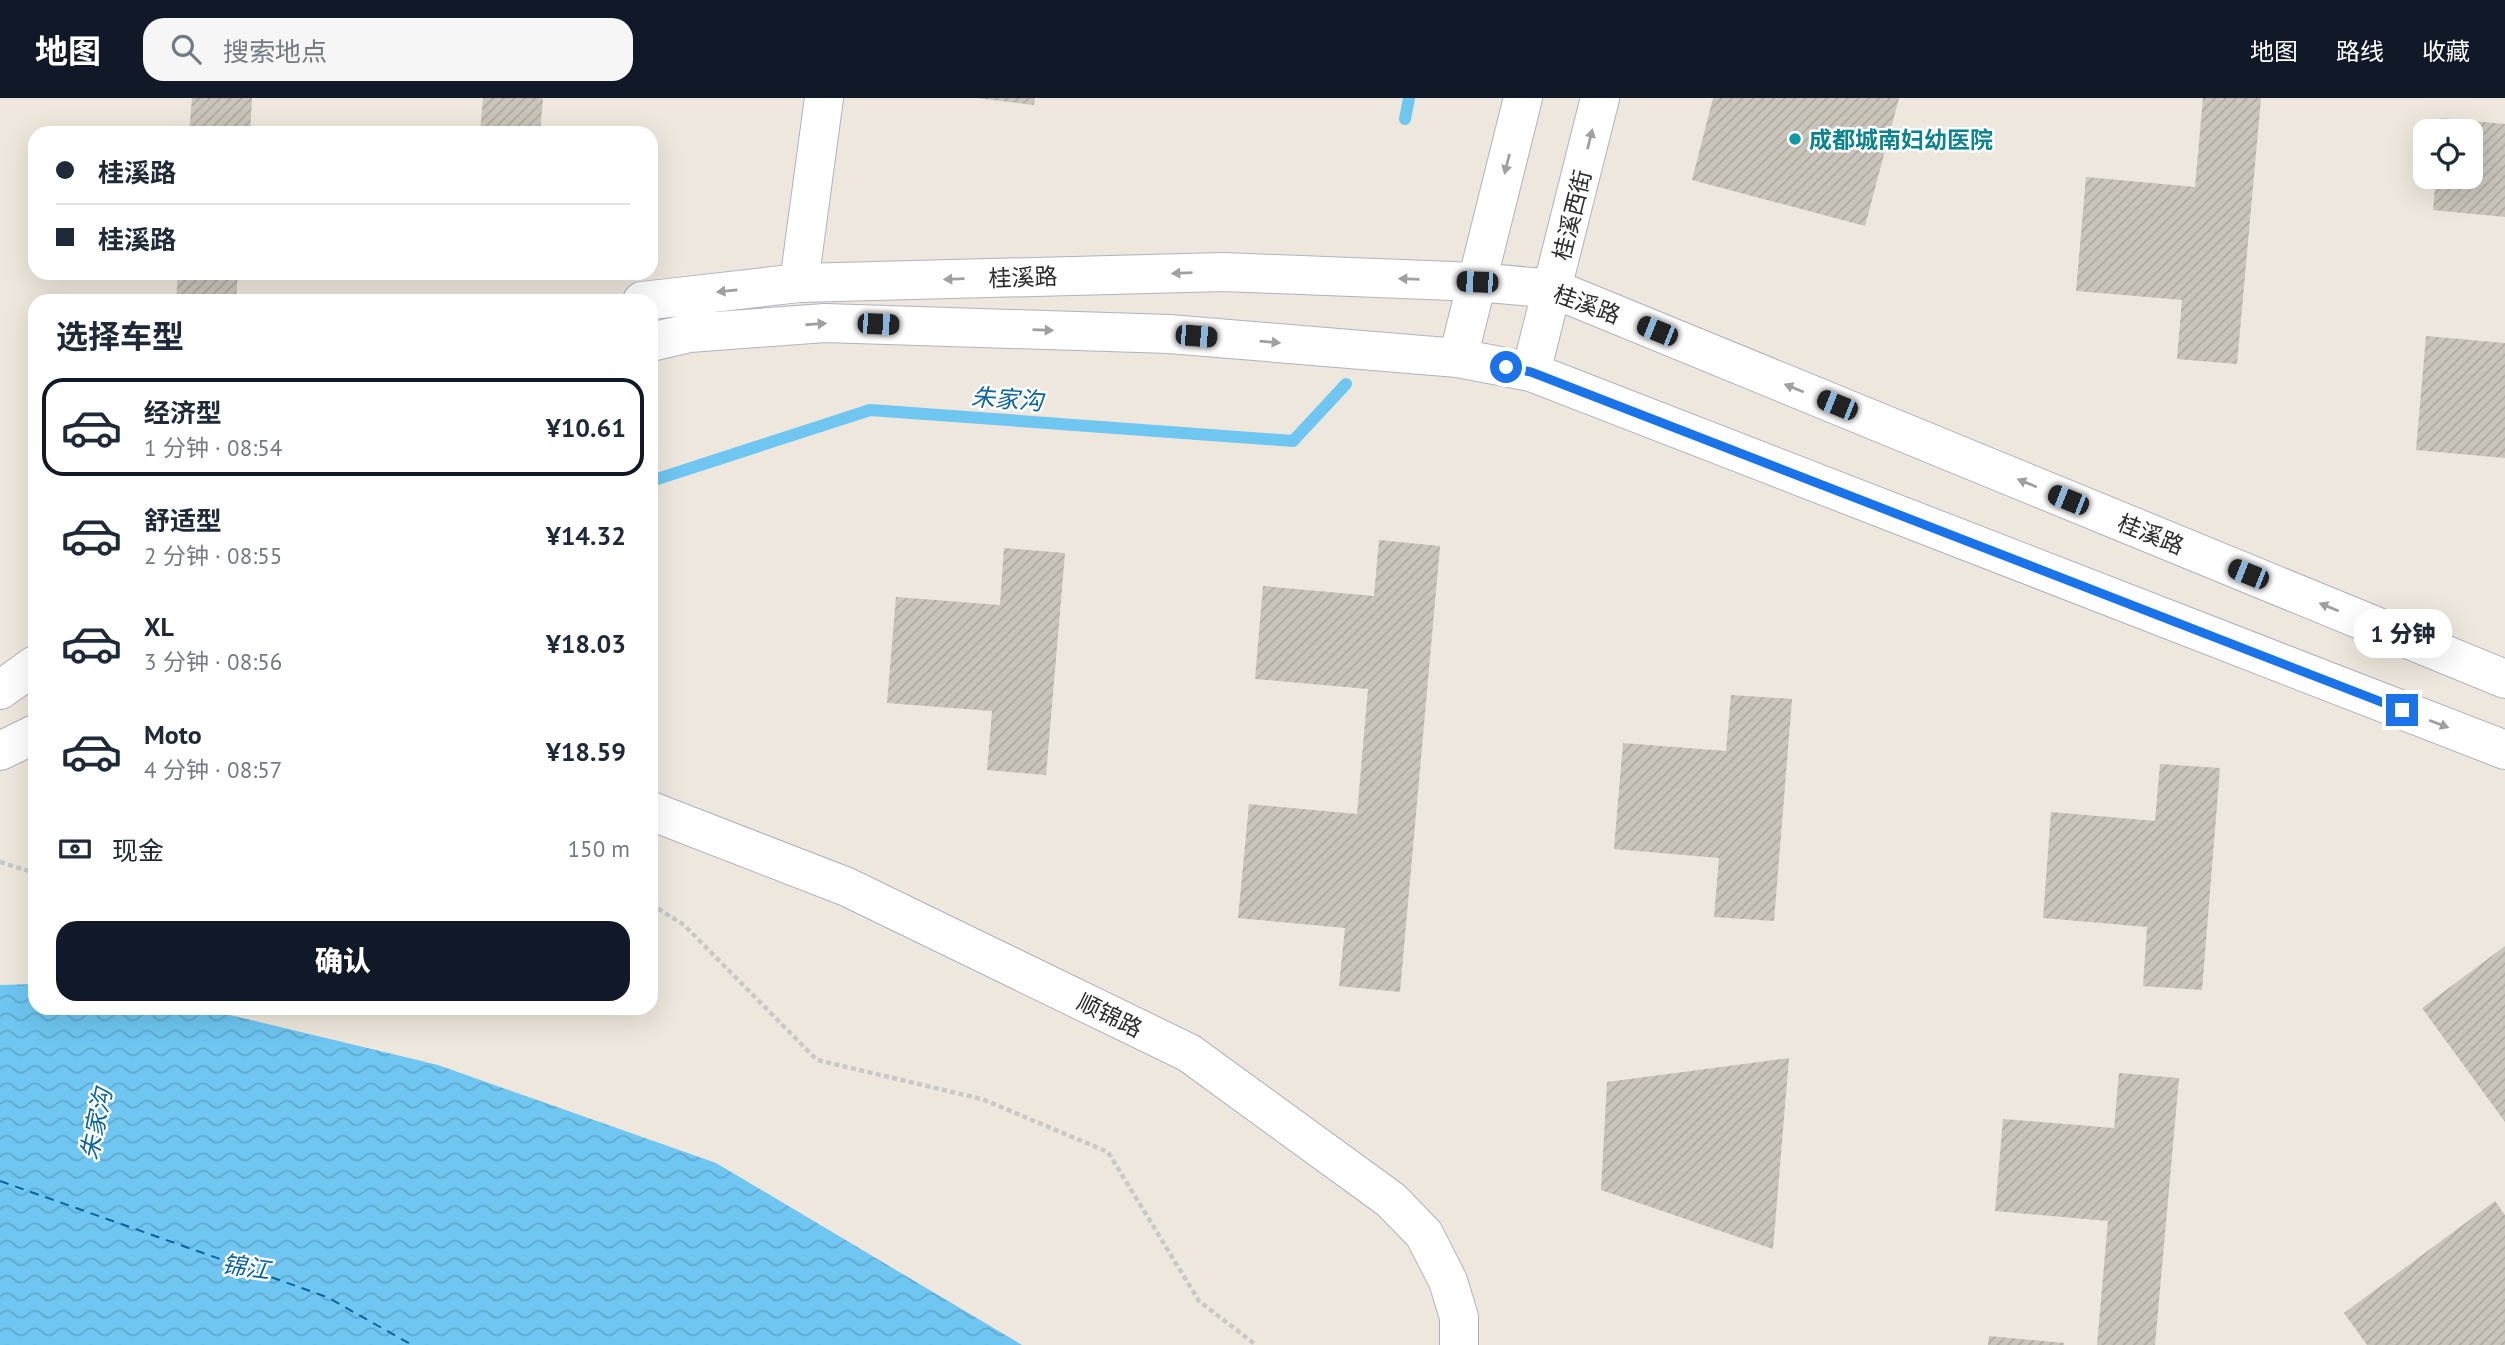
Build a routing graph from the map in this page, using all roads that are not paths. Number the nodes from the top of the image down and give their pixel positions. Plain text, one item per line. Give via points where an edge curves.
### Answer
1 (824, 98) edge
2 (1523, 98) edge
3 (1600, 98) edge
4 (1477, 282) junction
5 (799, 283) junction
6 (1554, 289) junction
7 (658, 299) edge
8 (658, 340) edge
9 (1458, 358) junction
10 (1531, 372) junction
11 (28, 670) edge
12 (2505, 679) edge
13 (0, 690) edge
14 (28, 737) edge
15 (2505, 750) edge
16 (0, 751) edge
17 (658, 814) edge
18 (1459, 1345) edge

1 - 5 street
2 -> 4 street
6 -> 3 street, 桂溪西街
4 -> 5 street, 桂溪路 via 1224,272
4 - 6 street, 桂溪路
4 - 9 street
5 -> 7 street, 桂溪路
6 - 10 street, 桂溪西街
12 -> 6 street, 桂溪路
8 -> 9 street via 689,333 825,323 1170,334
9 - 10 street
10 -> 15 street
11 - 13 street
14 - 16 street
17 - 18 street, 顺锦路 via 847,887 1189,1053 1391,1200 1424,1234 1459,1317

